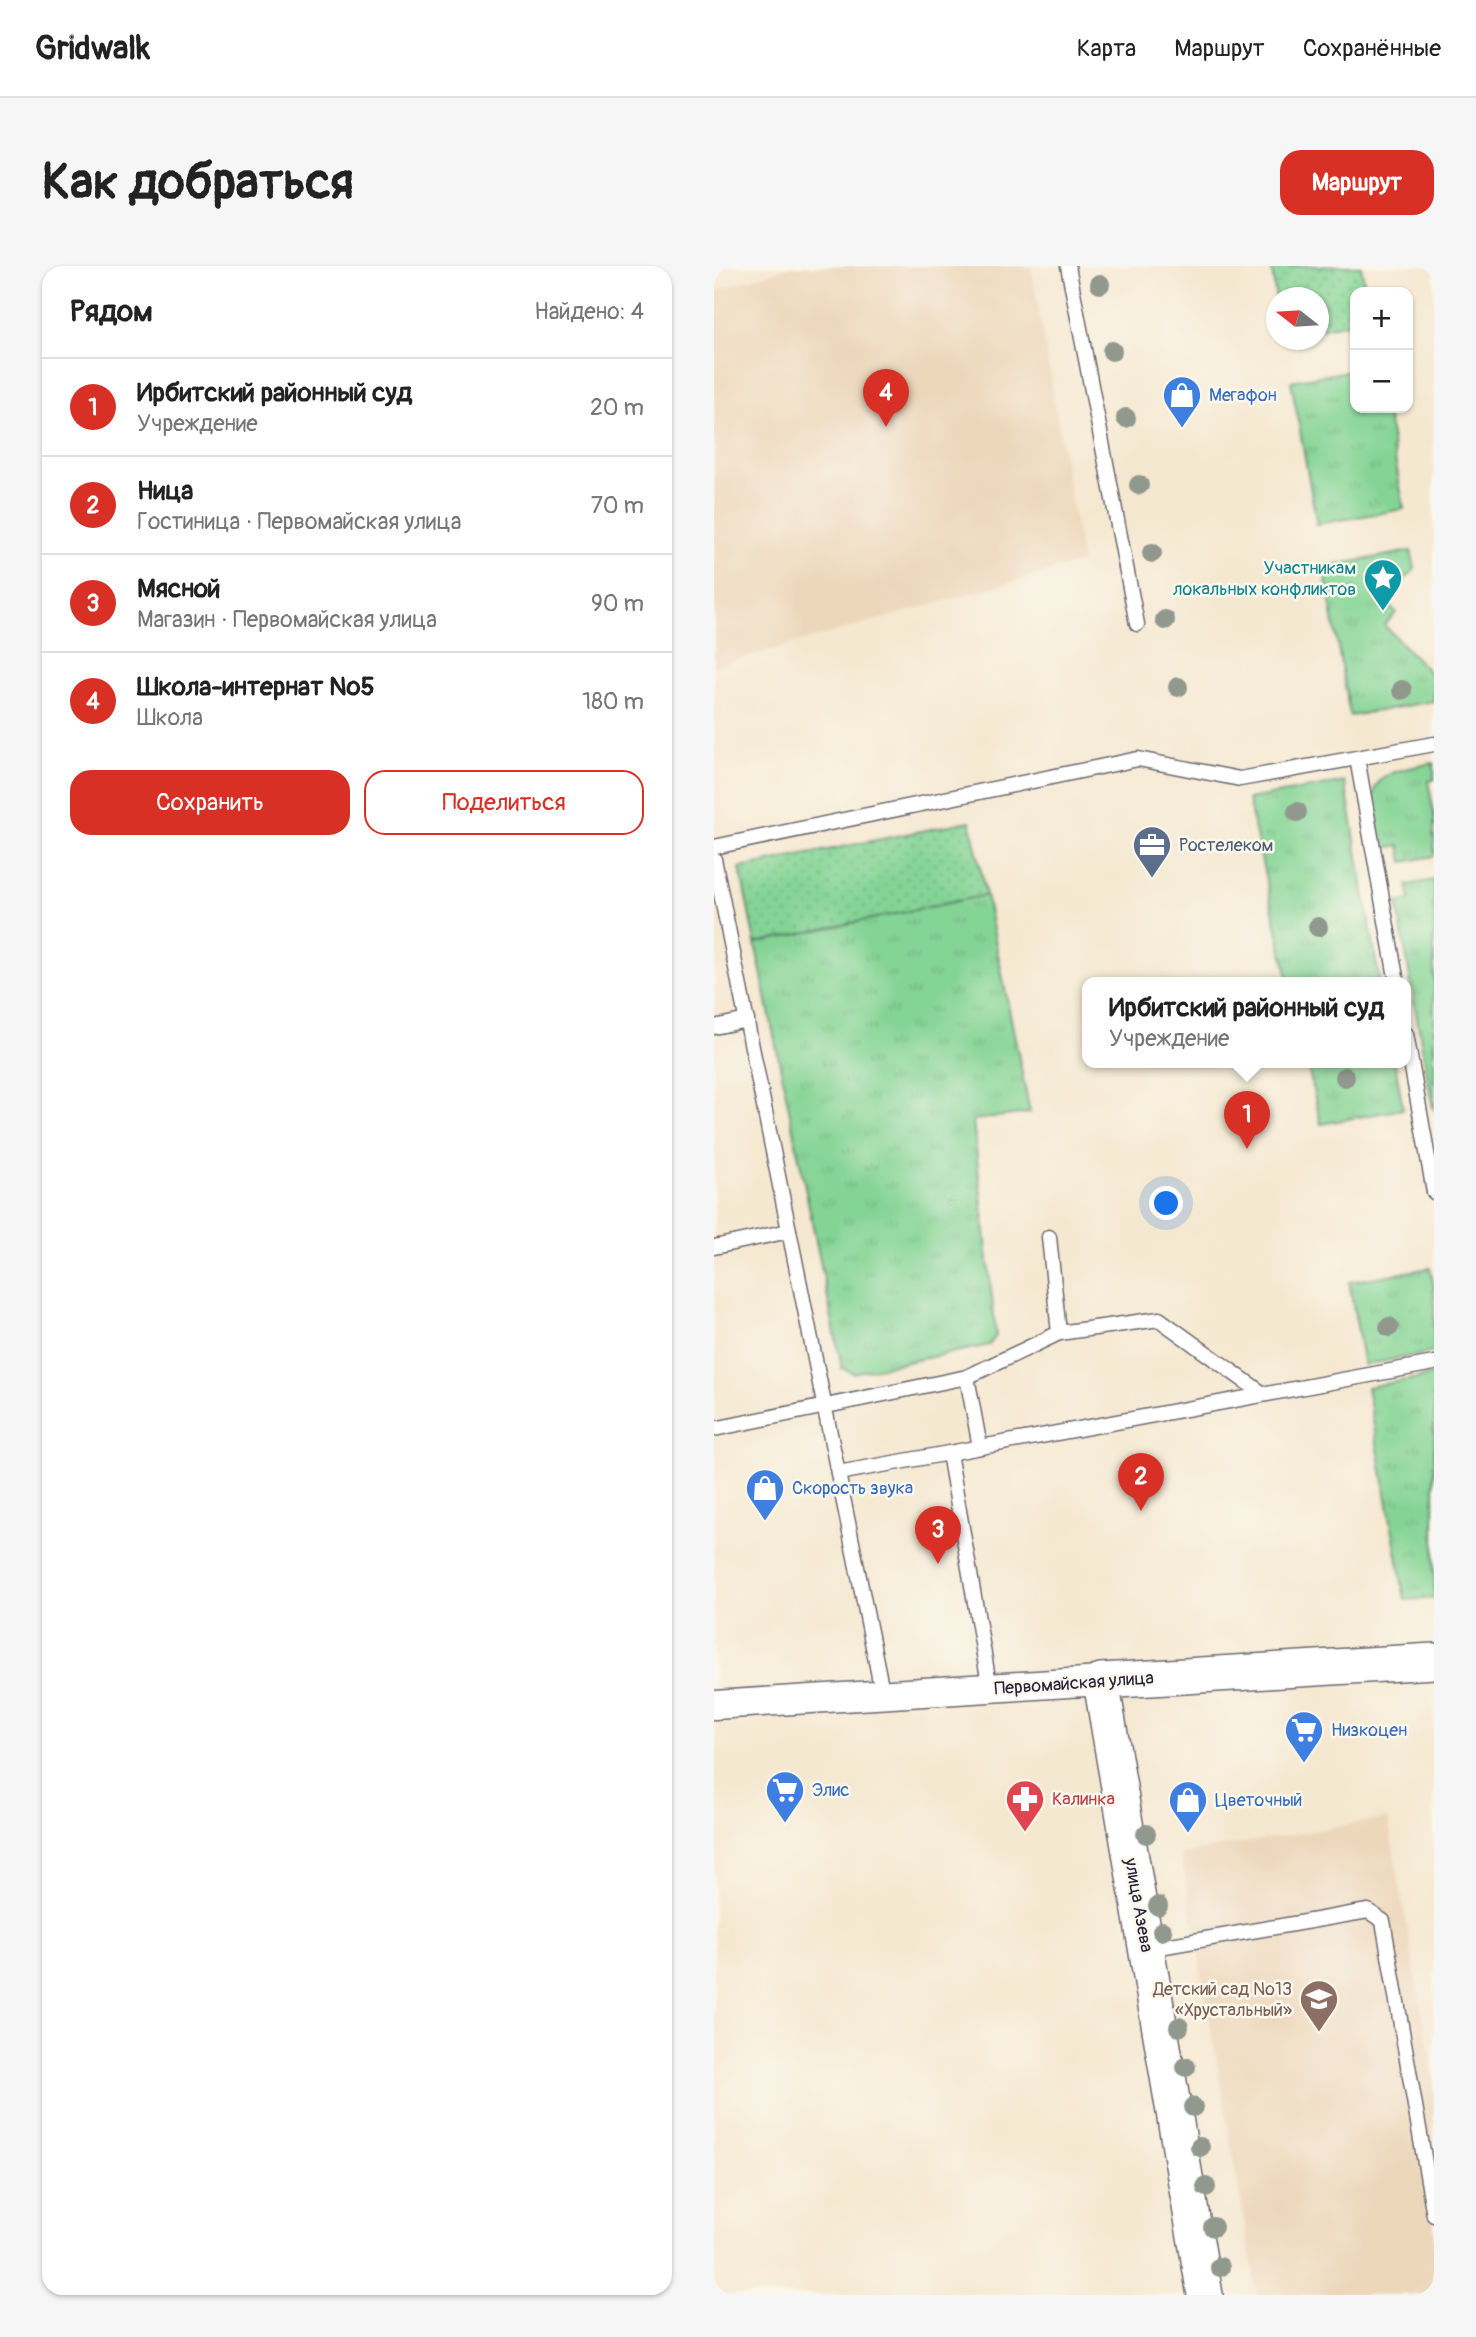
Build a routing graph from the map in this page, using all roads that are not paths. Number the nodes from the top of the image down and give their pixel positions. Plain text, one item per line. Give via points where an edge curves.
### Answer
1 (1068, 266) edge
2 (1137, 624) dead end
3 (1434, 744) edge
4 (1357, 758) junction
5 (714, 847) edge
6 (714, 859) edge
7 (1396, 977) edge
8 (747, 1020) junction
9 (714, 1027) edge
10 (1411, 1062) edge
11 (1434, 1192) edge
12 (789, 1231) junction
13 (1049, 1237) dead end
14 (714, 1247) edge
15 (1059, 1333) junction
16 (1434, 1363) edge
17 (967, 1377) junction
18 (1263, 1394) junction
19 (825, 1406) junction
20 (714, 1429) edge
21 (980, 1447) junction
22 (949, 1452) junction
23 (838, 1473) junction
24 (1434, 1661) edge
25 (1101, 1681) junction
26 (990, 1689) junction
27 (883, 1696) junction
28 (714, 1706) edge
29 (1146, 1949) junction
30 (1434, 2215) edge
31 (1205, 2295) edge

1 - 2 lane
3 - 4 lane
4 - 5 lane via 1240,779 1139,759
4 - 7 lane
6 - 8 lane
8 - 9 lane
8 - 12 lane
10 - 11 lane
12 - 14 lane
12 - 19 lane
13 - 15 lane
15 - 17 lane
15 - 18 lane via 1159,1319
16 - 18 lane
17 - 19 lane
17 - 21 lane
18 - 21 lane
19 - 20 lane
19 - 23 lane
21 - 22 lane
22 - 23 lane
22 - 26 lane
23 - 27 lane
24 - 25 street, Первомайская улица
25 - 26 street, Первомайская улица
25 - 29 street, улица Азева
26 - 27 street, Первомайская улица
27 - 28 street, Первомайская улица
29 - 30 lane via 1368,1911 1383,1921
29 - 31 street, улица Азева

